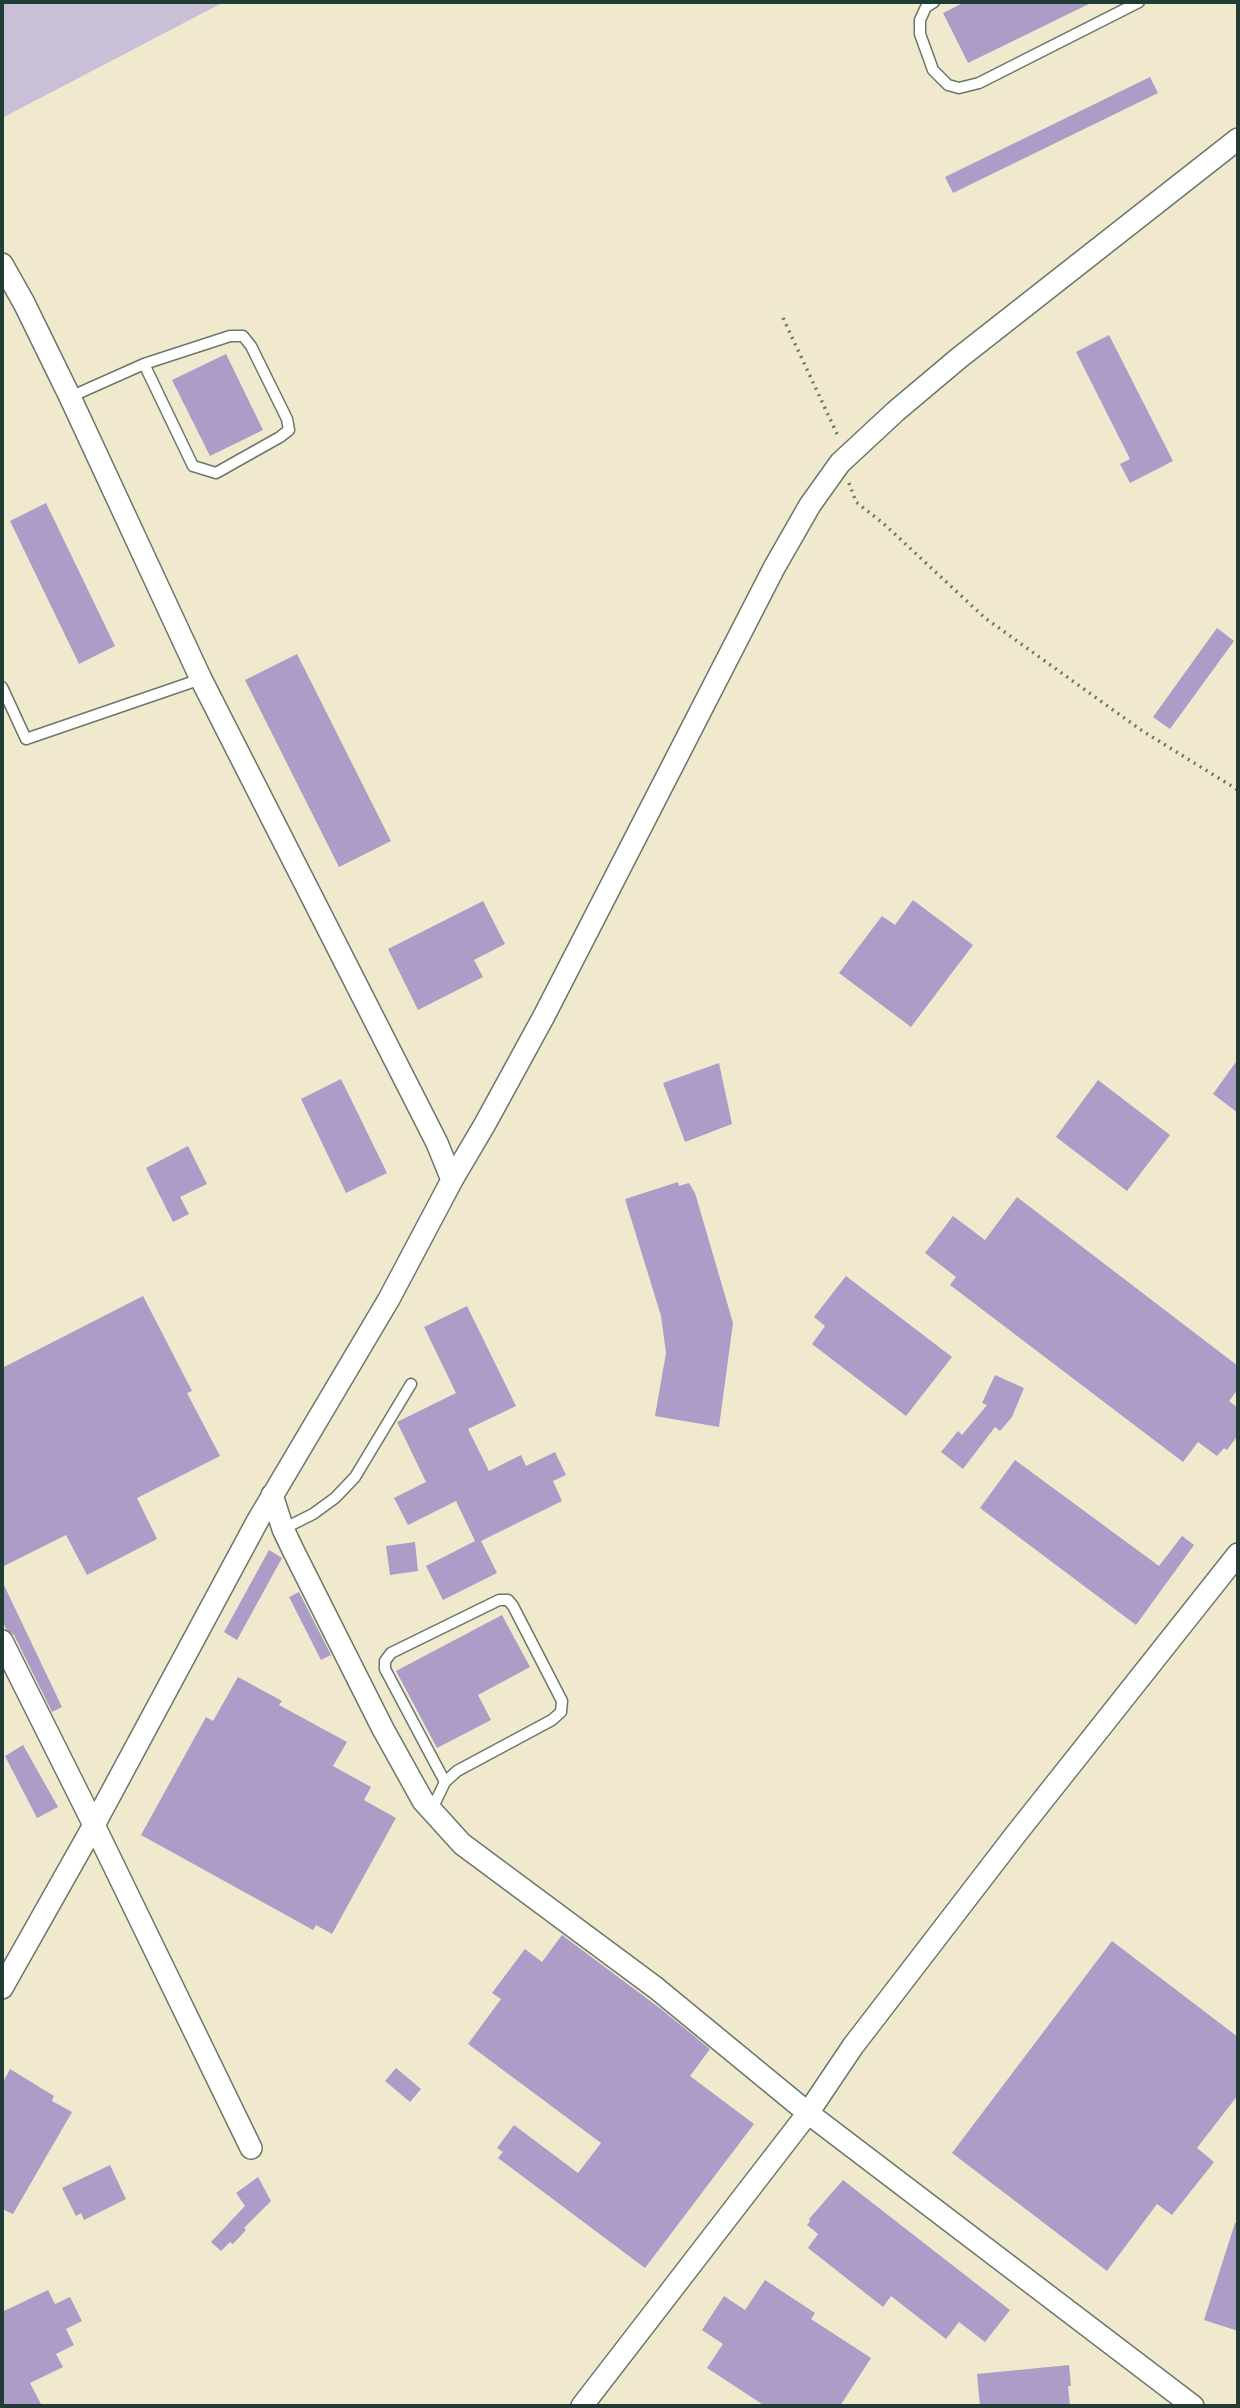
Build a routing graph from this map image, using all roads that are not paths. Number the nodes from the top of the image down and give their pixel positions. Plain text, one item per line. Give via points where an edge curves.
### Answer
1 (934, 2) edge
2 (1139, 2) edge
3 (1238, 139) edge
4 (2, 264) edge
5 (144, 365) junction
6 (70, 397) junction
7 (201, 679) junction
8 (2, 687) edge
9 (452, 1180) junction
10 (411, 1384) dead end
11 (272, 1495) junction
12 (283, 1529) junction
13 (1238, 1554) edge
14 (2, 1642) edge
15 (445, 1782) junction
16 (430, 1811) junction
17 (94, 1825) junction
18 (2, 1988) edge
19 (808, 2113) junction
20 (251, 2148) dead end
21 (582, 2406) edge
22 (1193, 2406) edge

1 - 2 lane via 920,20 920,34 933,70 959,89
3 - 9 street via 959,358 841,463 810,505 774,568 544,1016
4 - 6 street
5 - 5 lane via 193,466 216,473 289,430 243,336
5 - 6 lane
6 - 7 street
7 - 8 lane via 26,739
7 - 9 street via 438,1143
9 - 11 street via 389,1299
10 - 12 lane via 355,1477 313,1514
11 - 12 street
11 - 17 street
12 - 16 street via 383,1729
13 - 19 street via 959,1908 853,2046
14 - 17 street
15 - 15 lane via 385,1669 385,1661 391,1653 499,1600 508,1600 562,1701 561,1712
15 - 16 lane
16 - 19 street via 461,1844 656,1988
17 - 18 street
17 - 20 street
19 - 21 street
19 - 22 street

